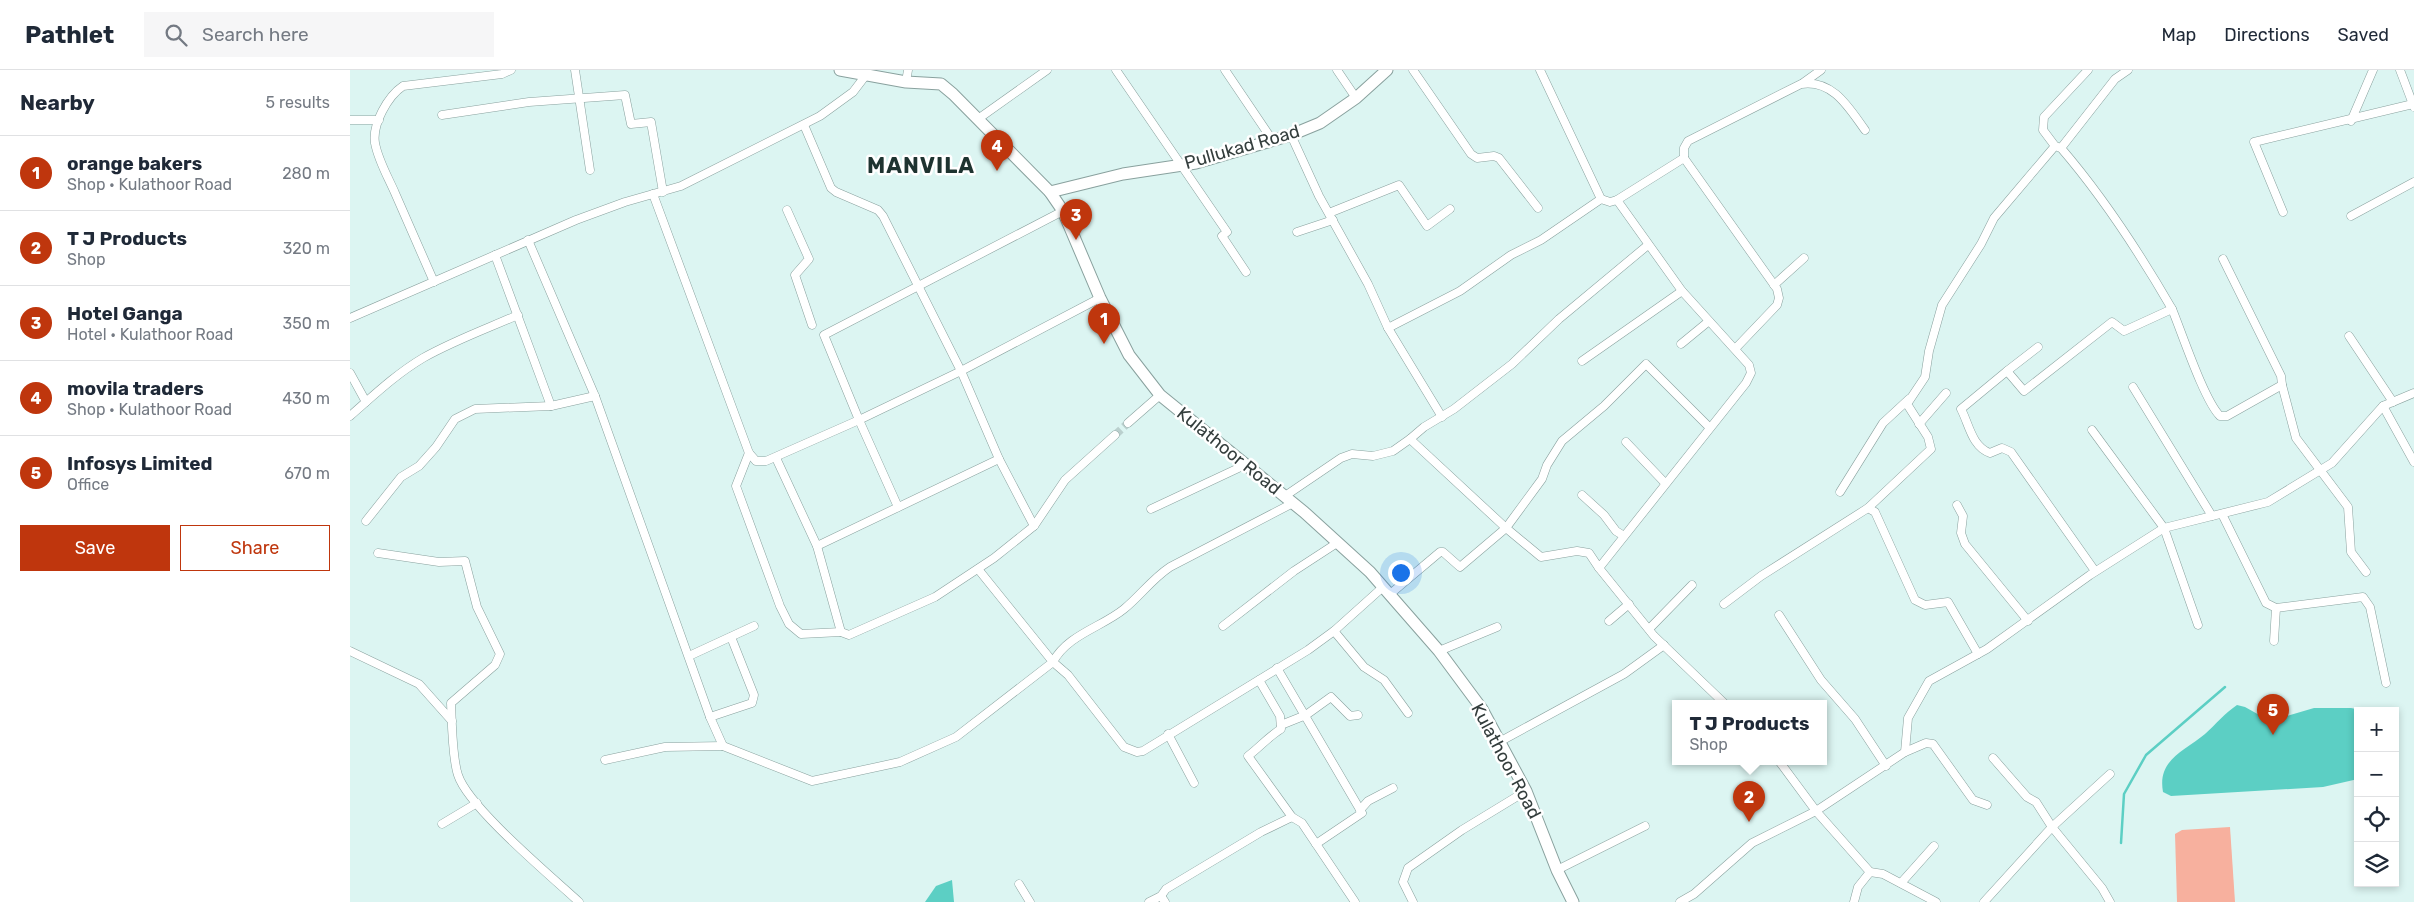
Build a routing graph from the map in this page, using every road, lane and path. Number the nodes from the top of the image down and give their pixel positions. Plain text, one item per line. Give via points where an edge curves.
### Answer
1 (511, 70) edge
2 (574, 70) edge
3 (840, 70) edge
4 (908, 70) edge
5 (1047, 70) edge
6 (1116, 70) edge
7 (1225, 70) edge
8 (1337, 70) edge
9 (1387, 70) edge
10 (1413, 70) edge
11 (1540, 70) edge
12 (1821, 70) edge
13 (2088, 70) edge
14 (2128, 70) edge
15 (2373, 70) edge
16 (2400, 70) edge
17 (866, 76) junction
18 (906, 82) junction
19 (1801, 84) junction
20 (579, 98) junction
21 (1356, 98) junction
22 (2414, 106) edge
23 (442, 115) dead end
24 (978, 119) junction
25 (350, 120) edge
26 (379, 120) junction
27 (2351, 121) junction
28 (804, 125) junction
29 (1865, 130) dead end
30 (1291, 135) junction
31 (1273, 141) junction
32 (2058, 147) junction
33 (1684, 158) junction
34 (1182, 165) junction
35 (590, 170) dead end
36 (2414, 182) edge
37 (663, 192) junction
38 (1050, 192) junction
39 (653, 194) junction
40 (1601, 199) junction
41 (1617, 200) junction
42 (1538, 208) dead end
43 (1450, 209) dead end
44 (787, 210) dead end
45 (1062, 211) junction
46 (2283, 212) dead end
47 (2351, 216) dead end
48 (1331, 217) junction
49 (1297, 232) dead end
50 (528, 240) junction
51 (1648, 245) junction
52 (495, 255) junction
53 (1804, 258) dead end
54 (2223, 259) dead end
55 (1246, 272) dead end
56 (434, 282) junction
57 (1774, 284) junction
58 (919, 287) junction
59 (1682, 291) junction
60 (1100, 298) junction
61 (2172, 309) junction
62 (518, 315) junction
63 (350, 318) edge
64 (1709, 321) junction
65 (812, 325) dead end
66 (1388, 328) junction
67 (2349, 336) dead end
68 (1681, 344) dead end
69 (2038, 347) dead end
70 (1735, 349) junction
71 (1582, 361) dead end
72 (961, 370) junction
73 (2007, 371) junction
74 (350, 373) edge
75 (2282, 385) junction
76 (2133, 387) dead end
77 (1946, 393) dead end
78 (2414, 394) edge
79 (1160, 395) junction
80 (595, 396) junction
81 (1909, 400) junction
82 (366, 402) junction
83 (2393, 402) junction
84 (551, 406) junction
85 (2383, 406) junction
86 (350, 416) edge
87 (1442, 417) junction
88 (859, 420) junction
89 (1128, 423) tunnel mouth
90 (1919, 424) junction
91 (1709, 427) junction
92 (2092, 430) dead end
93 (1115, 435) tunnel mouth
94 (1410, 439) junction
95 (1626, 442) dead end
96 (749, 454) junction
97 (776, 458) junction
98 (999, 459) junction
99 (2414, 462) edge
100 (1245, 465) junction
101 (2321, 470) junction
102 (1665, 484) junction
103 (1840, 492) dead end
104 (1582, 495) dead end
105 (1289, 499) junction
106 (1957, 505) dead end
107 (898, 507) junction
108 (1868, 508) junction
109 (1151, 509) dead end
110 (2222, 514) junction
111 (2212, 516) junction
112 (366, 521) dead end
113 (1034, 526) junction
114 (1506, 528) junction
115 (2164, 528) junction
116 (1624, 536) junction
117 (1337, 543) junction
118 (817, 546) junction
119 (378, 553) dead end
120 (1599, 568) junction
121 (978, 569) junction
122 (2095, 571) junction
123 (2366, 572) dead end
124 (1692, 585) dead end
125 (1386, 591) junction
126 (1629, 604) junction
127 (1724, 604) dead end
128 (2276, 608) junction
129 (1779, 615) dead end
130 (1609, 621) dead end
131 (2028, 621) junction
132 (2198, 625) dead end
133 (754, 626) dead end
134 (1223, 626) dead end
135 (1497, 627) dead end
136 (1649, 629) junction
137 (1334, 631) junction
138 (841, 632) junction
139 (731, 636) junction
140 (2274, 641) dead end
141 (1664, 645) junction
142 (350, 651) edge
143 (1439, 652) junction
144 (1978, 654) junction
145 (689, 656) junction
146 (1054, 662) junction
147 (1277, 668) junction
148 (1259, 680) junction
149 (2386, 683) dead end
150 (1721, 700) edge
151 (1408, 713) dead end
152 (1306, 715) junction
153 (1358, 715) dead end
154 (710, 717) junction
155 (452, 721) junction
156 (1281, 725) junction
157 (1168, 734) junction
158 (1501, 742) junction
159 (723, 746) junction
160 (1905, 752) junction
161 (1992, 758) dead end
162 (605, 760) dead end
163 (1782, 765) edge
164 (1886, 766) junction
165 (2110, 774) dead end
166 (1194, 783) dead end
167 (1393, 788) dead end
168 (1526, 791) junction
169 (477, 803) junction
170 (1987, 805) dead end
171 (1360, 810) junction
172 (1816, 811) junction
173 (1292, 817) junction
174 (442, 824) dead end
175 (1645, 826) dead end
176 (2052, 827) junction
177 (1316, 844) junction
178 (1934, 846) dead end
179 (1557, 870) junction
180 (1870, 872) junction
181 (1901, 883) junction
182 (1019, 884) dead end
183 (1694, 894) junction
184 (1163, 899) edge
185 (580, 902) edge
186 (1030, 902) edge
187 (1149, 902) edge
188 (1355, 902) edge
189 (1414, 902) edge
190 (1573, 902) edge
191 (1680, 902) edge
192 (1699, 902) edge
193 (1854, 902) edge
194 (1936, 902) edge
195 (1984, 902) edge
196 (2110, 902) edge

1 - 26 street via 502,74 403,86 395,91
2 - 20 street
3 - 17 main road, Kulathoor Road
4 - 18 street
5 - 24 street
6 - 34 street
7 - 31 street
8 - 21 street
9 - 21 main road, Pullukad Road
10 - 42 street via 1471,154 1477,158 1498,158
11 - 40 street
12 - 19 street
13 - 32 street via 2044,116 2043,130
14 - 32 street via 2115,79
15 - 27 street
16 - 22 street
17 - 18 main road, Kulathoor Road
17 - 28 street via 840,103
18 - 24 main road, Kulathoor Road via 940,84
19 - 29 street via 1816,84 1835,92
19 - 33 street via 1688,141
20 - 23 street
20 - 35 street
20 - 37 street via 625,95 631,124 651,122
21 - 30 main road, Pullukad Road via 1320,124
22 - 27 street
24 - 38 main road, Kulathoor Road
25 - 26 street
26 - 56 street via 375,142 382,163
27 - 46 street via 2254,142
28 - 37 street via 682,186
28 - 58 street via 831,188 878,210
30 - 31 main road, Pullukad Road
30 - 48 street
31 - 34 main road, Pullukad Road
32 - 61 street via 2087,178 2122,227
32 - 81 street via 1994,218 1942,305 1925,377
33 - 41 street
33 - 57 street
34 - 38 main road, Pullukad Road via 1123,174
34 - 55 street via 1227,232 1222,236
36 - 47 street
37 - 39 street
38 - 45 main road, Kulathoor Road
39 - 50 street via 602,210
39 - 96 street
40 - 41 street
40 - 66 street via 1541,240 1510,255 1460,291
41 - 51 street
43 - 48 street via 1427,226 1399,185
44 - 65 street via 809,259 794,276
45 - 58 street
45 - 60 main road, Kulathoor Road
48 - 49 street
48 - 66 street
50 - 52 street
50 - 80 street
51 - 59 street
51 - 87 street via 1559,319 1512,364
52 - 56 street
52 - 62 street
53 - 57 street
54 - 75 street via 2281,376
56 - 63 street
57 - 70 street via 1779,298 1777,304
58 - 72 street
58 - 88 street via 824,335
59 - 64 street
59 - 71 street
60 - 72 street
60 - 79 main road, Kulathoor Road via 1129,355
61 - 73 street via 2124,331 2112,322 2024,391
61 - 75 street via 2207,394 2220,416 2226,416
62 - 82 street via 421,359
62 - 84 street
64 - 68 street
64 - 70 street
66 - 87 street
67 - 83 street
69 - 73 street
70 - 91 street via 1749,365 1751,374
72 - 88 street
72 - 98 street
73 - 122 street via 1961,410 1969,432 1984,451 1990,453 2002,448 2011,452
74 - 82 street
75 - 101 street via 2296,438
76 - 111 street
77 - 90 street
78 - 83 street
79 - 89 street
79 - 100 main road, Kulathoor Road
80 - 84 street
80 - 145 street
81 - 90 street via 1909,410
81 - 103 street via 1883,423
82 - 86 street
83 - 85 street
84 - 112 street via 475,409 455,419 435,448 419,466 401,477
85 - 99 street
85 - 101 street via 2332,464
87 - 94 street
88 - 97 street
88 - 107 street
90 - 108 street via 1931,449
91 - 102 street
91 - 114 street via 1646,364 1604,406 1562,441 1546,465 1542,479
92 - 115 street
93 - 113 street via 1065,480
94 - 105 street via 1393,451 1341,458
94 - 114 street
95 - 102 street
96 - 97 street via 756,461
96 - 138 street via 736,486 789,624 801,634
97 - 118 street
98 - 107 street
98 - 113 street
100 - 105 main road, Kulathoor Road
100 - 109 street
101 - 110 street via 2268,502
101 - 123 street via 2348,507 2351,552
102 - 116 street
104 - 116 street
105 - 117 main road, Kulathoor Road
105 - 146 street via 1170,567 1113,618 1069,643 1057,654
106 - 131 street via 1963,516 1961,533 1965,544
107 - 118 street
108 - 127 street via 1761,576
108 - 144 street via 1875,512 1915,600 1925,605 1948,602
110 - 111 street
110 - 128 street via 2266,603
111 - 115 street
113 - 121 street
114 - 120 street via 1541,557 1589,553
114 - 125 street via 1460,567 1440,552
115 - 122 street
115 - 132 street
116 - 120 street
117 - 125 main road, Kulathoor Road
117 - 134 street via 1294,571
118 - 138 street
119 - 155 street via 439,562 465,561 478,607 500,654 495,665 451,703
120 - 126 street
121 - 138 street via 935,596 849,635
121 - 146 street
122 - 131 street
124 - 136 street
125 - 137 street
125 - 143 main road, Kulathoor Road
126 - 130 street
126 - 136 street
128 - 140 street
128 - 149 street via 2363,597 2370,607
129 - 164 street via 1821,680 1855,719
131 - 144 street
133 - 139 street
135 - 143 street
136 - 141 street
137 - 147 street
137 - 151 street via 1364,667 1384,680
139 - 145 street
139 - 154 street via 754,699 752,703
141 - 150 street
141 - 158 street via 1624,674
142 - 155 street via 419,684
143 - 158 main road, Kulathoor Road via 1482,709
144 - 160 street via 1929,681 1908,718
145 - 154 street
146 - 157 street via 1068,675 1124,747 1137,752 1144,750
146 - 159 street via 956,737 900,762 812,781
147 - 148 street
147 - 152 street
148 - 156 street via 1280,716
148 - 157 street
152 - 153 street via 1331,697 1350,716
152 - 156 street
152 - 171 street
154 - 159 street
155 - 169 street via 458,776
156 - 173 street via 1281,729 1267,737 1248,756
157 - 166 street
158 - 168 main road, Kulathoor Road
159 - 162 street via 665,747
160 - 164 street
160 - 170 street via 1926,743 1933,744 1973,800
161 - 176 street via 2027,798 2036,802
163 - 172 street
164 - 172 street
165 - 176 street
167 - 171 street via 1368,801
168 - 179 main road, Kulathoor Road
168 - 189 street via 1408,868 1403,882
169 - 174 street
169 - 185 street
171 - 177 street via 1362,813
172 - 180 street
172 - 183 street via 1752,843
173 - 177 street via 1302,823
173 - 184 street via 1166,889
175 - 179 street
176 - 195 street
176 - 196 street
177 - 188 street
178 - 181 street
179 - 190 main road, Kulathoor Road
180 - 181 street
180 - 193 street via 1858,887
181 - 194 street
182 - 186 street
183 - 191 street
183 - 192 street
184 - 187 street

